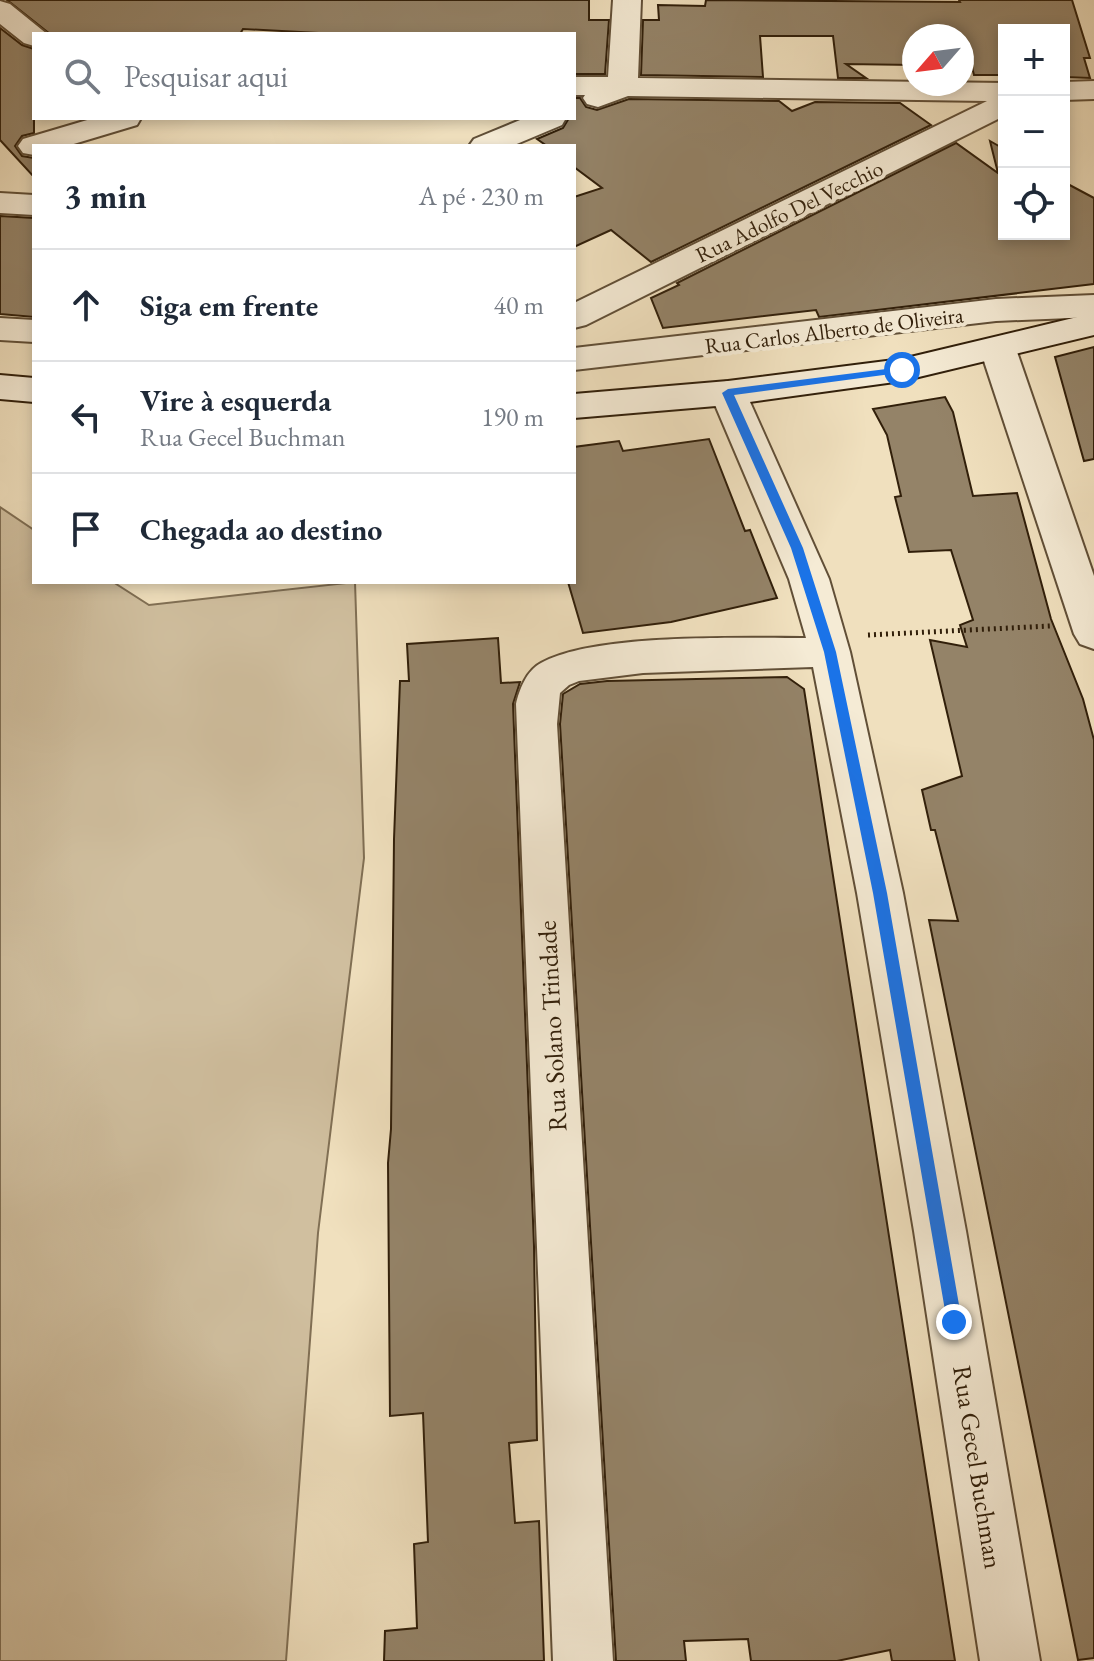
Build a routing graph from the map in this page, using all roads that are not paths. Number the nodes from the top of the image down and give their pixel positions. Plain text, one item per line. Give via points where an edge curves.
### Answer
1 (627, 0) edge
2 (0, 10) edge
3 (32, 35) edge
4 (576, 86) edge
5 (623, 87) junction
6 (1094, 90) edge
7 (1070, 91) edge
8 (998, 92) edge
9 (576, 107) edge
10 (998, 107) edge
11 (119, 120) edge
12 (546, 120) edge
13 (40, 144) edge
14 (490, 144) edge
15 (0, 203) edge
16 (32, 205) edge
17 (1094, 306) edge
18 (576, 316) edge
19 (1094, 324) edge
20 (0, 329) edge
21 (32, 331) edge
22 (998, 349) junction
23 (576, 359) edge
24 (0, 387) edge
25 (32, 390) edge
26 (728, 393) junction
27 (576, 406) edge
28 (1092, 629) edge
29 (828, 644) junction
30 (583, 1661) edge
31 (1010, 1661) edge

1 - 5 street
2 - 3 street
4 - 5 street
5 - 8 street
5 - 9 street
6 - 7 street
10 - 18 street, Rua Adolfo Del Vecchio
11 - 13 street
12 - 14 street
15 - 16 street
17 - 23 street, Rua Carlos Alberto de Oliveira via 996,310
19 - 22 street
20 - 21 street
22 - 26 street via 902,370
22 - 28 street
24 - 25 street
26 - 27 street
26 - 29 street, Rua Gecel Buchman via 797,548
29 - 30 street, Rua Solano Trindade via 580,665 555,673 541,689 539,761
29 - 31 street, Rua Gecel Buchman via 880,893

